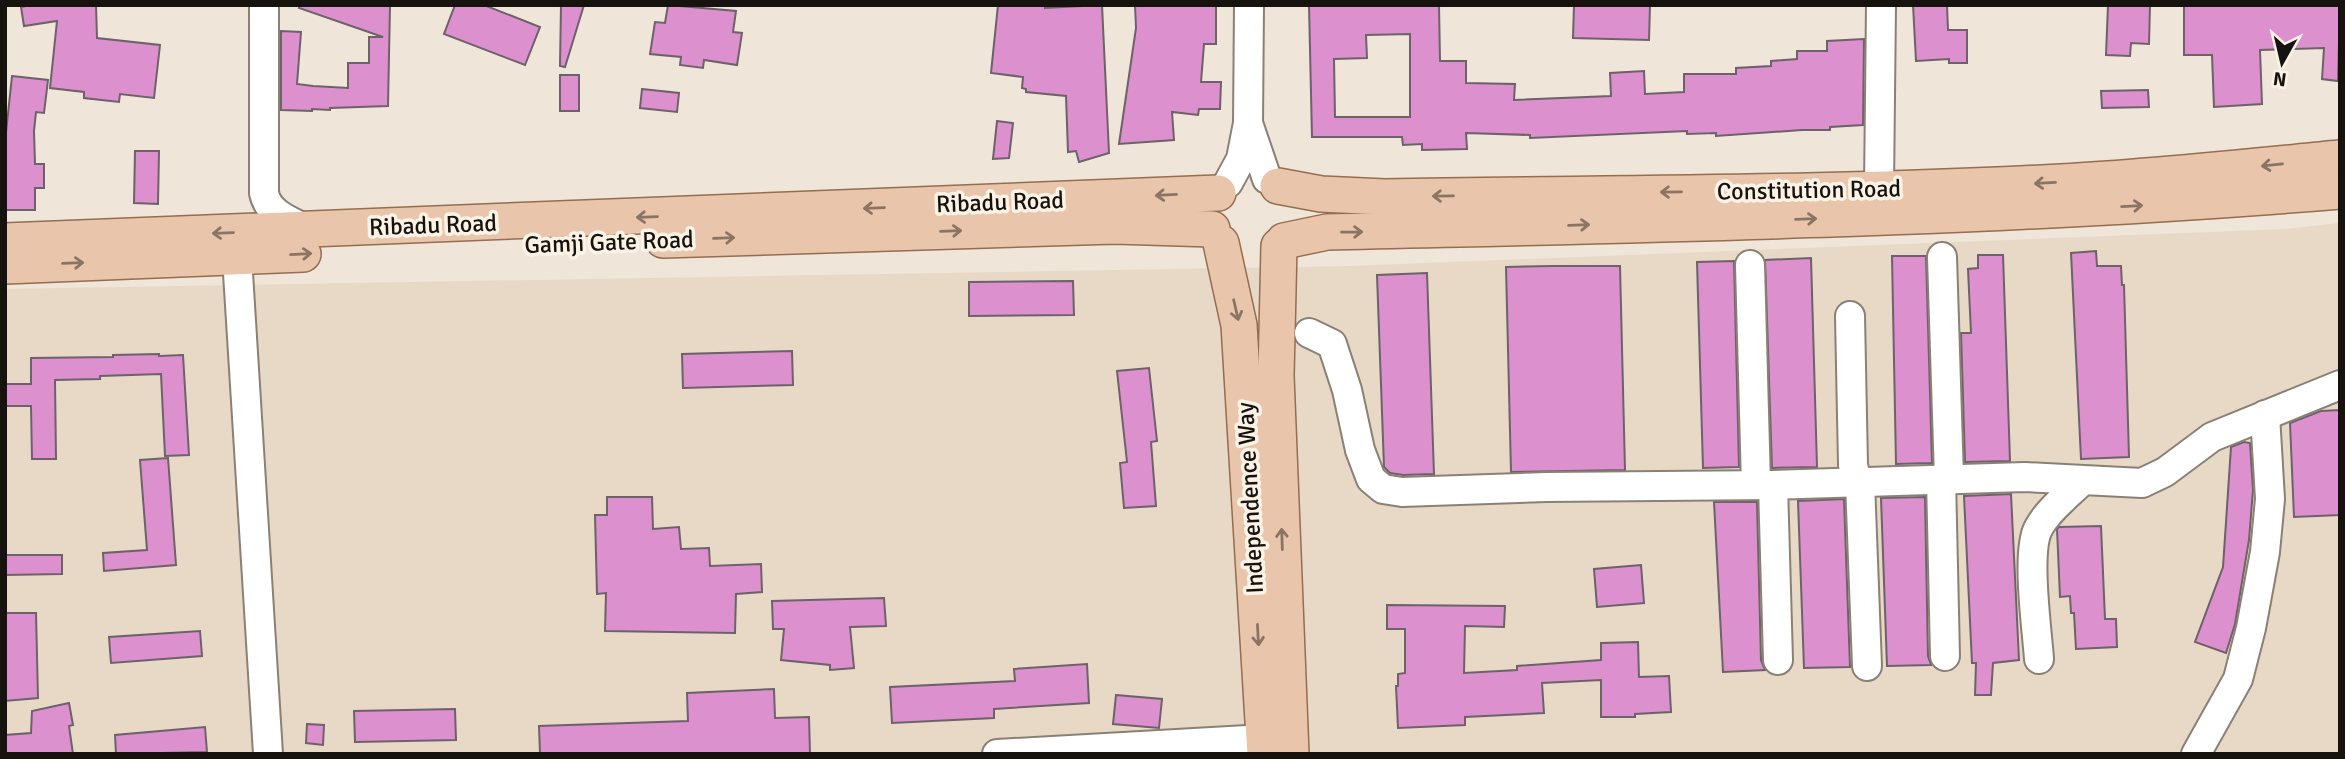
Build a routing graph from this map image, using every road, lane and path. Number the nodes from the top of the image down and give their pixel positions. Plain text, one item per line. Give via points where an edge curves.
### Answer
1 (264, 5) edge
2 (1249, 5) edge
3 (1881, 5) edge
4 (1248, 123) junction
5 (2340, 158) edge
6 (1272, 182) junction
7 (1223, 188) junction
8 (1879, 188) junction
9 (2340, 191) edge
10 (308, 230) junction
11 (1217, 236) junction
12 (1282, 244) junction
13 (15, 253) edge
14 (237, 257) junction
15 (1942, 257) dead end
16 (1750, 265) dead end
17 (1850, 316) dead end
18 (1308, 333) dead end
19 (2340, 385) edge
20 (2265, 415) junction
21 (1945, 478) junction
22 (2082, 481) junction
23 (1860, 482) junction
24 (1764, 485) junction
25 (1945, 656) dead end
26 (2039, 659) dead end
27 (1778, 660) dead end
28 (1867, 666) dead end
29 (1273, 749) edge
30 (1094, 751) edge
31 (268, 754) edge
32 (997, 754) edge
33 (2196, 754) edge

1 - 10 street via 264,193 271,208
2 - 4 street
3 - 8 street
4 - 6 street
4 - 7 street via 1241,159
5 -> 8 main road, Constitution Road via 2063,182
6 - 7 main road via 1240,177
8 -> 6 main road, Constitution Road via 1373,197 1321,194
6 - 12 main road via 1286,195 1293,218
7 -> 10 main road, Ribadu Road via 1113,198
7 - 11 main road via 1210,217
12 -> 9 main road, Constitution Road via 1327,232 2014,213
10 -> 13 main road, Ribadu Road
11 - 12 main road via 1233,253 1250,257 1265,255
14 -> 11 main road, Gamji Gate Road via 1115,226
11 -> 29 main road, Independence Way via 1239,325
29 -> 12 main road, Independence Way via 1276,376
13 -> 14 main road, Gamji Gate Road
14 - 31 street
15 - 21 street
16 - 24 street
17 - 23 street via 1853,465
18 - 24 street via 1332,344 1360,450 1371,479 1382,489
19 - 20 street
20 - 22 street via 2212,438 2142,483
20 - 33 street via 2270,499 2250,628 2238,679
21 - 22 street
21 - 23 street
21 - 25 street
22 - 26 street via 2037,530 2032,565
23 - 24 street
23 - 28 street
24 - 27 street
29 - 30 street
30 - 32 street

